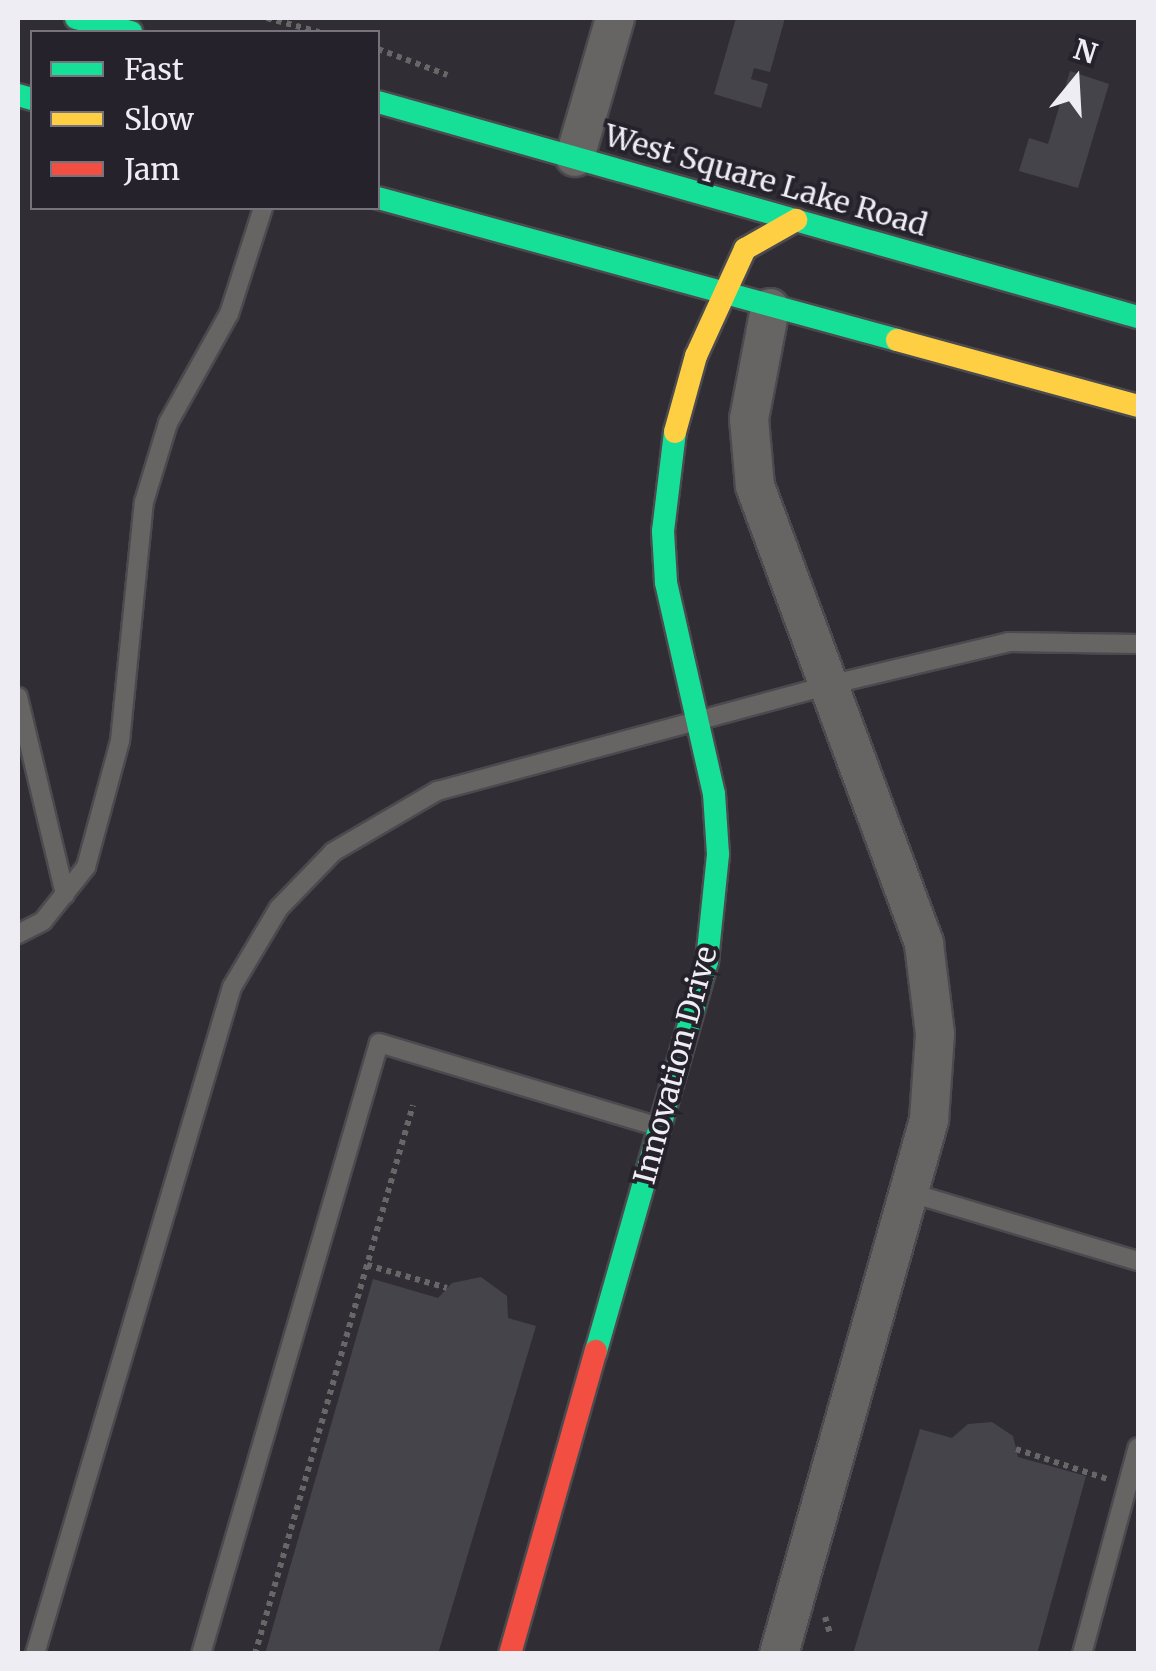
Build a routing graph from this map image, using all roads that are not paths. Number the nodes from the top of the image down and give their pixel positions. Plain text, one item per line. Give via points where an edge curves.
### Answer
1 (76, 18) edge
2 (614, 18) edge
3 (123, 30) edge
4 (380, 103) edge
5 (575, 157) junction
6 (380, 199) edge
7 (262, 210) edge
8 (796, 220) junction
9 (728, 296) junction
10 (770, 308) junction
11 (1138, 317) edge
12 (1138, 406) edge
13 (1138, 644) edge
14 (829, 685) junction
15 (18, 697) edge
16 (700, 722) junction
17 (65, 894) junction
18 (18, 934) edge
19 (660, 1128) junction
20 (908, 1192) junction
21 (1138, 1260) edge
22 (1138, 1446) edge
23 (35, 1654) edge
24 (201, 1654) edge
25 (510, 1654) edge
26 (779, 1654) edge
27 (1082, 1654) edge

1 - 3 main road
2 - 5 street
4 - 5 main road, West Square Lake Road
5 - 8 main road, West Square Lake Road
6 - 9 main road
7 - 17 lane via 229,314 168,423 144,502 120,741 86,867
8 - 9 main road, Innovation Drive via 755,237
8 - 11 main road, West Square Lake Road
9 - 10 main road
9 - 16 main road, Innovation Drive via 696,356 667,474 662,532
10 - 12 main road
10 - 14 street via 749,419 755,486
13 - 14 lane via 1010,642
14 - 16 lane
14 - 20 street via 924,944 935,1034 929,1120
15 - 17 lane
16 - 19 main road, Innovation Drive via 718,854 708,960
16 - 23 lane via 438,790 359,832 279,908 217,1028
17 - 18 lane via 43,922
19 - 24 lane via 378,1044
19 - 25 main road, Innovation Drive
20 - 21 lane
20 - 26 street
22 - 27 lane

